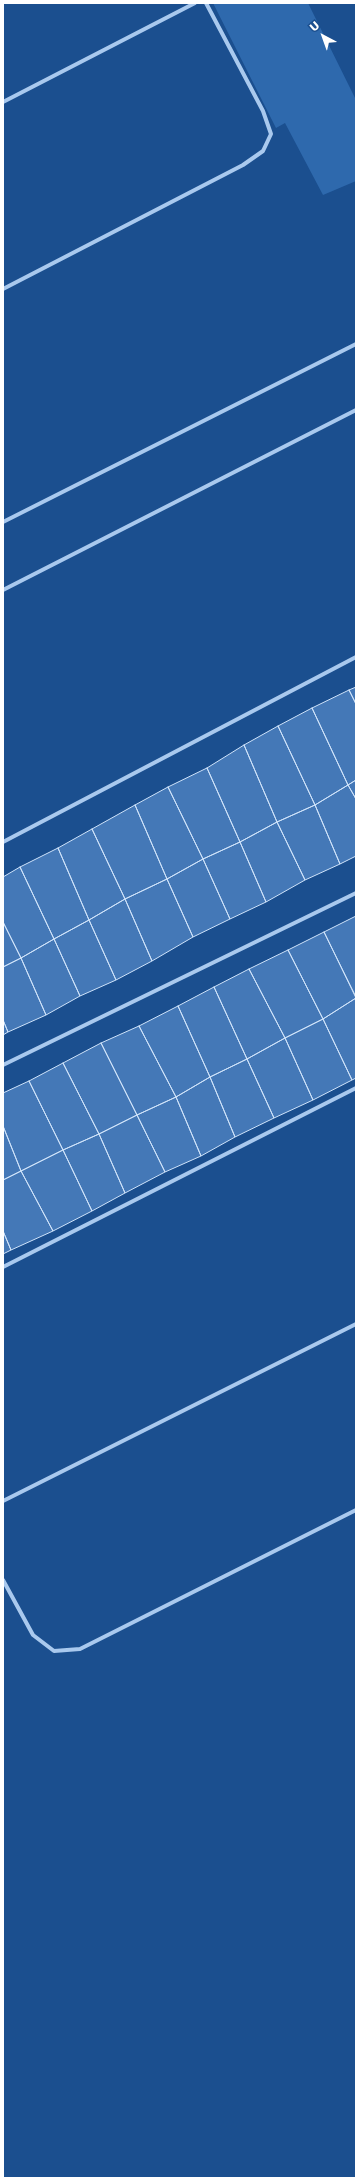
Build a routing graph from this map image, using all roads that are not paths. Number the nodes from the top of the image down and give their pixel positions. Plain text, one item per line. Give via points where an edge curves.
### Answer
1 (195, 3) edge
2 (206, 3) edge
3 (3, 102) edge
4 (3, 289) edge
5 (356, 344) edge
6 (356, 410) edge
7 (3, 522) edge
8 (3, 590) edge
9 (356, 657) edge
10 (3, 842) edge
11 (356, 893) edge
12 (3, 1065) edge
13 (356, 1088) edge
14 (3, 1267) edge
15 (356, 1324) edge
16 (3, 1501) edge
17 (356, 1510) edge
18 (3, 1580) edge

1 - 3 street
2 - 4 street via 263,111 271,134 263,151 243,165
5 - 7 street
6 - 8 street
9 - 10 street
11 - 12 street
13 - 14 street
15 - 16 street
17 - 18 street via 80,1649 54,1651 33,1635

